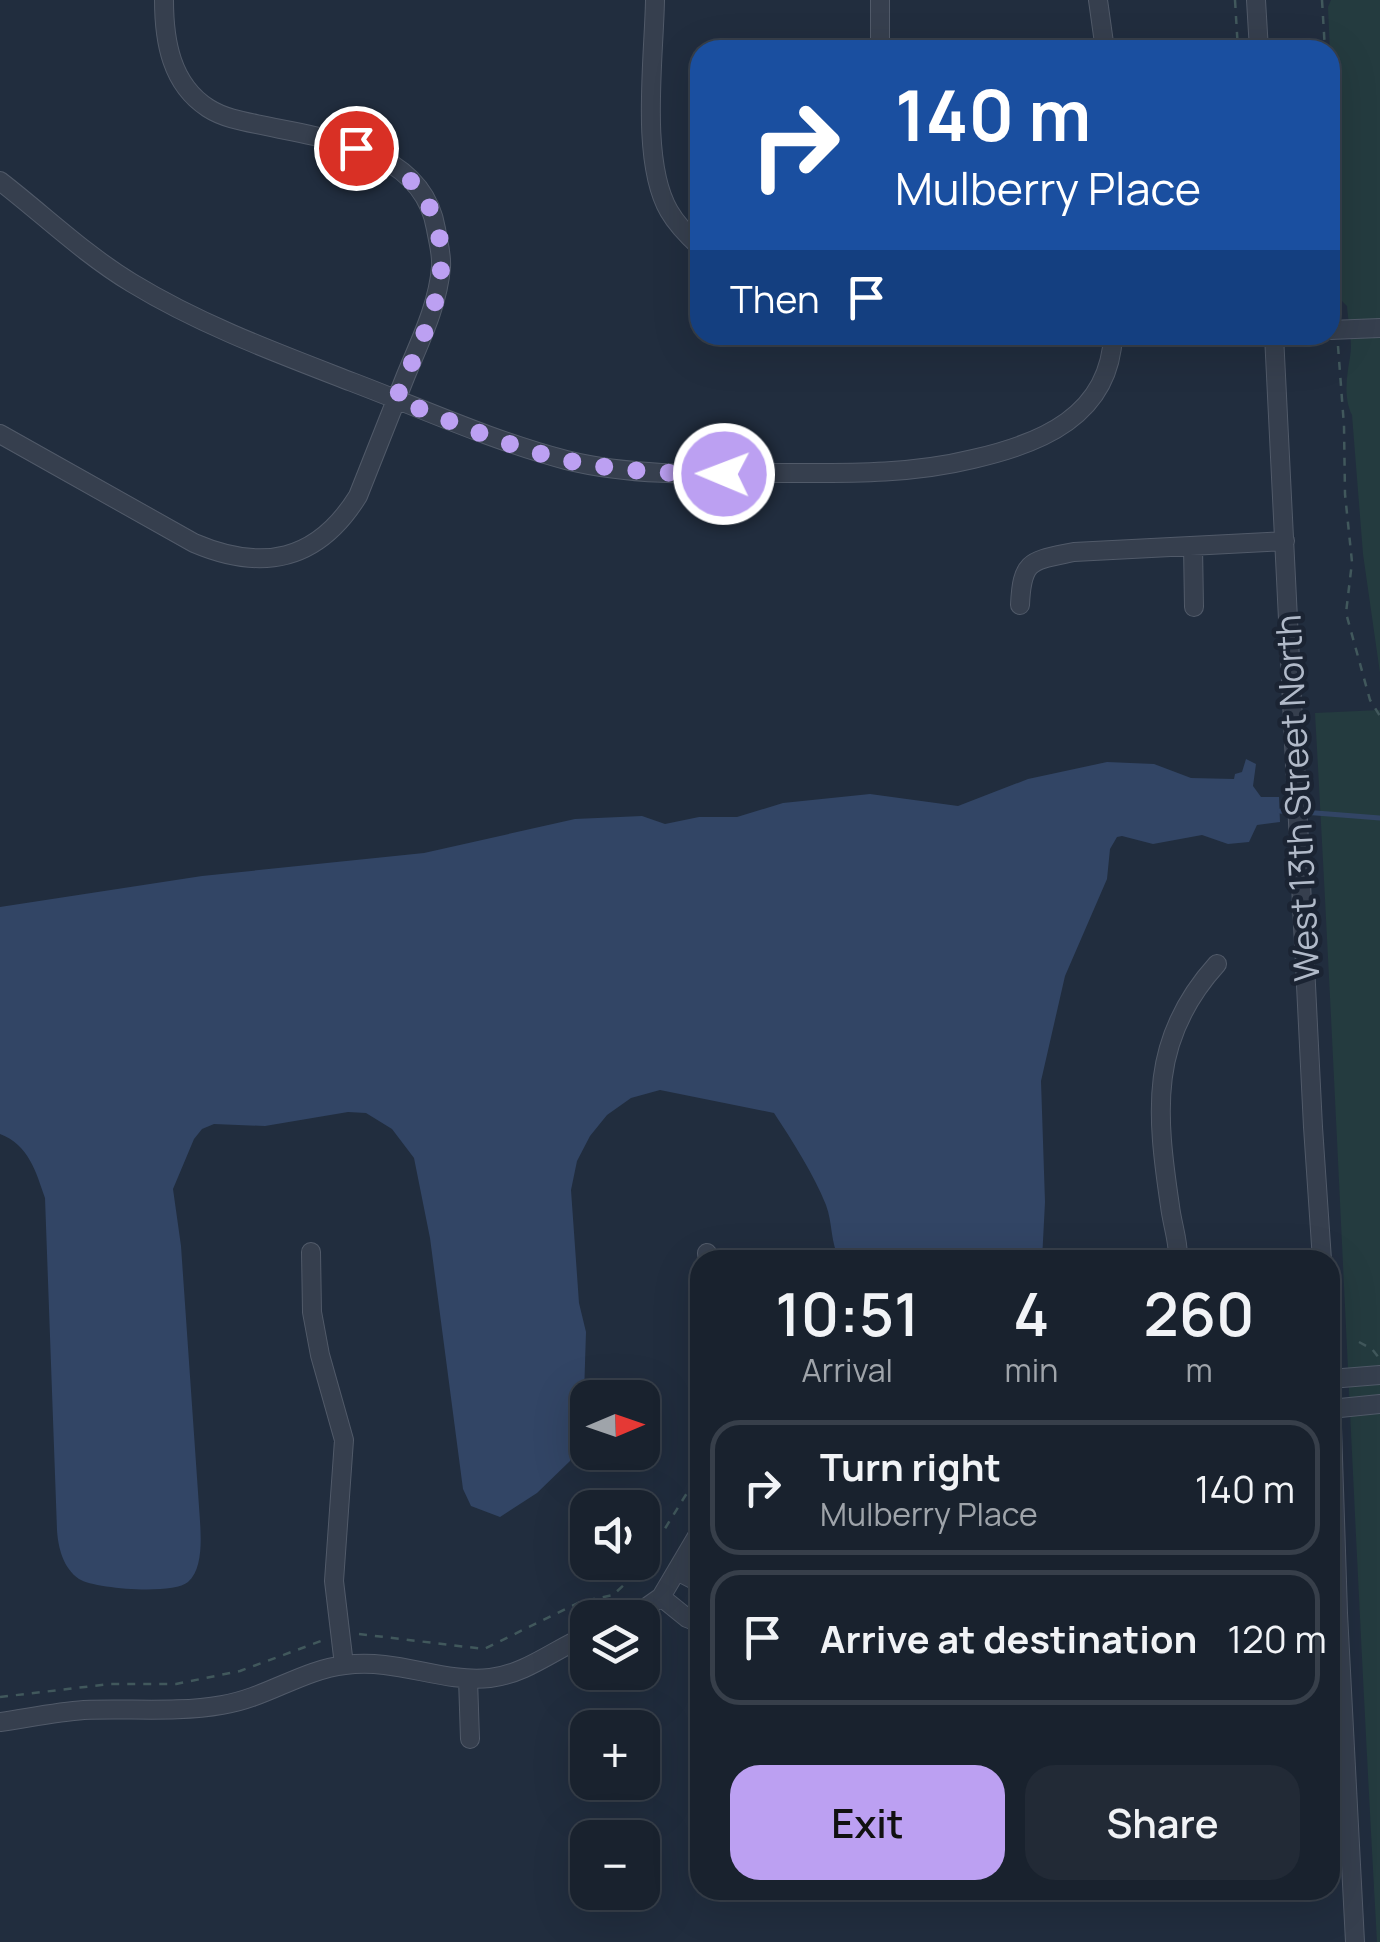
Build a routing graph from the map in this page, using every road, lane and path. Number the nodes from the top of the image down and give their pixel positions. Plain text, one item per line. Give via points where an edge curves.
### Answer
1 (164, 0) edge
2 (656, 0) edge
3 (880, 0) edge
4 (1098, 0) edge
5 (1235, 0) edge
6 (1256, 0) edge
7 (1322, 0) edge
8 (880, 40) edge
9 (1104, 40) edge
10 (1237, 40) edge
11 (1258, 40) edge
12 (1324, 40) edge
13 (0, 182) edge
14 (690, 236) edge
15 (1380, 328) edge
16 (1340, 330) edge
17 (1111, 345) edge
18 (1275, 345) edge
19 (1334, 345) edge
20 (396, 399) junction
21 (0, 434) edge
22 (1285, 541) junction
23 (1193, 546) junction
24 (1020, 605) dead end
25 (1194, 607) dead end
26 (1380, 716) edge
27 (1218, 964) dead end
28 (1177, 1250) edge
29 (1321, 1250) edge
30 (312, 1252) dead end
31 (1359, 1342) dead end
32 (1380, 1359) edge
33 (1380, 1375) edge
34 (1340, 1377) edge
35 (1380, 1404) edge
36 (1340, 1407) edge
37 (690, 1488) edge
38 (690, 1548) edge
39 (677, 1570) junction
40 (690, 1577) edge
41 (662, 1596) junction
42 (656, 1600) edge
43 (690, 1619) edge
44 (341, 1637) junction
45 (570, 1644) edge
46 (1340, 1652) edge
47 (344, 1665) junction
48 (468, 1679) junction
49 (0, 1697) edge
50 (0, 1722) edge
51 (470, 1738) dead end
52 (1355, 1942) edge

1 - 20 street via 166,46 176,72 208,108 380,156 424,194 442,262 437,294
2 - 14 street via 654,163 668,210
3 - 8 street
4 - 9 street
5 - 10 path
6 - 11 street
7 - 12 path
13 - 20 street via 79,246 176,309
15 - 16 street
17 - 20 street via 1097,388 1067,424 1019,447 926,470 630,470 514,445
18 - 22 street, West 13th Street North
19 - 26 path via 1352,562 1346,613
20 - 21 street via 344,518 326,536 279,558 226,557 194,543
22 - 23 street
22 - 29 street, West 13th Street North
23 - 24 street via 1049,557 1021,576
23 - 25 street
27 - 28 street via 1186,1002 1160,1086 1158,1121
30 - 44 street via 312,1312 344,1440 334,1581
31 - 32 path
33 - 34 street
35 - 36 street
37 - 44 path via 638,1572 613,1594 580,1602 484,1649 378,1634
38 - 39 street
39 - 40 street
39 - 41 street
41 - 42 street
41 - 43 street
44 - 47 street
44 - 49 path via 194,1681
45 - 48 street via 516,1672
46 - 52 street
47 - 48 street via 373,1662
47 - 50 street via 244,1702 80,1710
48 - 51 street

